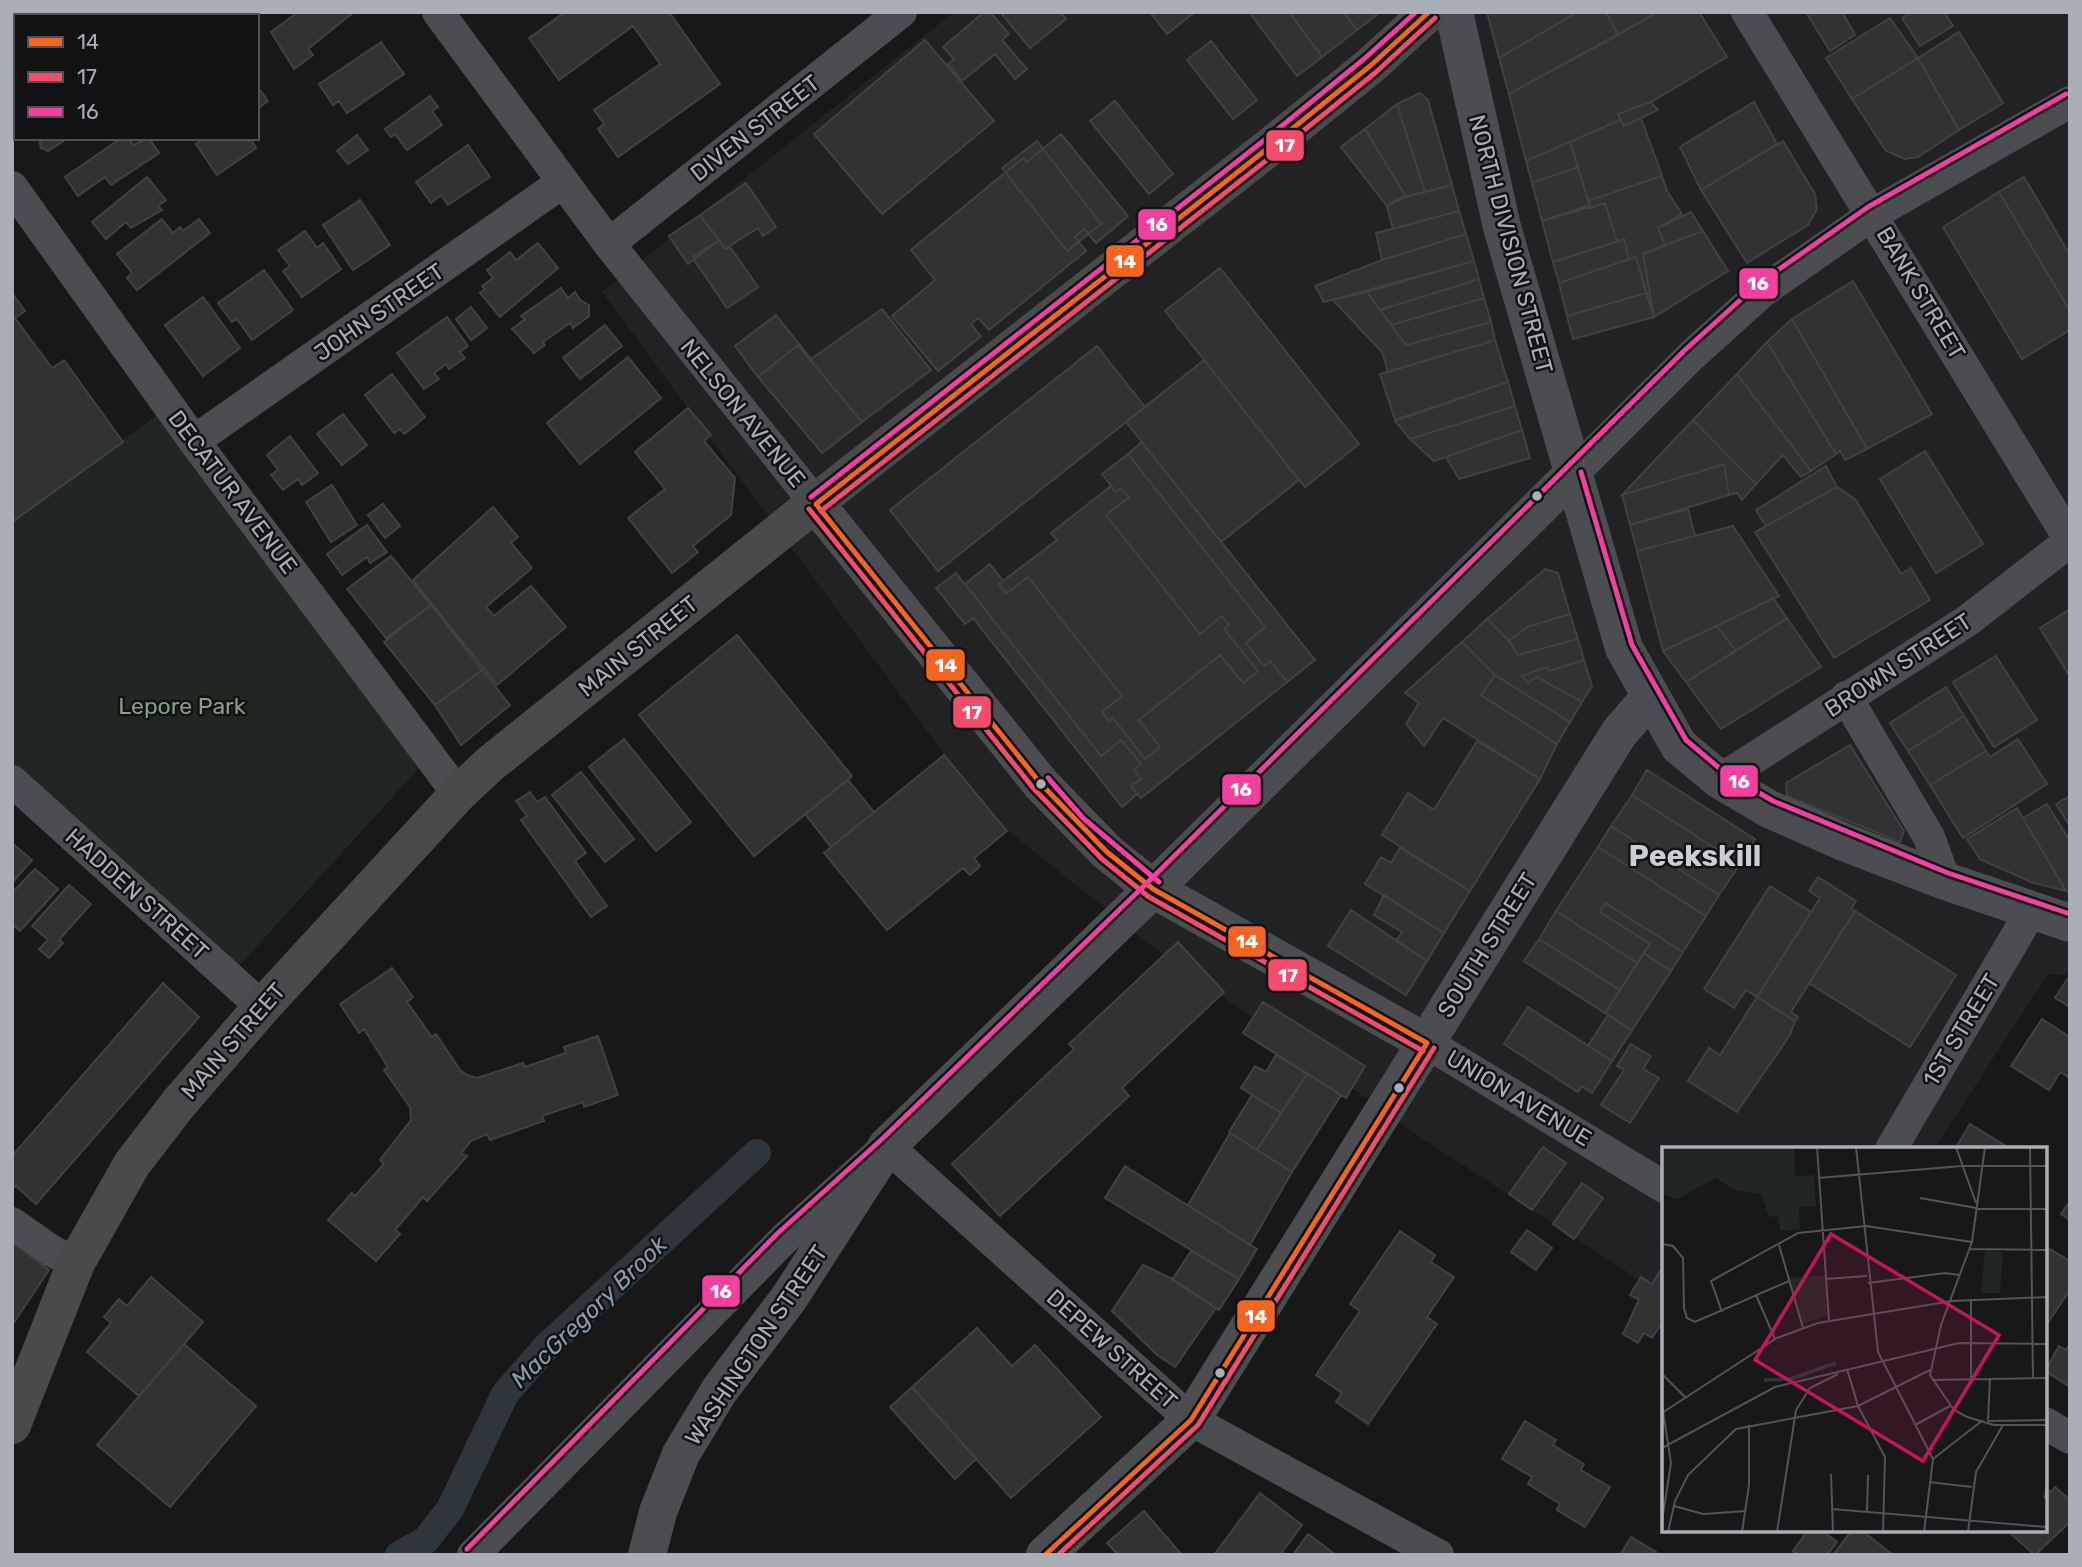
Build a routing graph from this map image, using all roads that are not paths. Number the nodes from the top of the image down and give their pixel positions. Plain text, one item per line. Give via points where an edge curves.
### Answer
1 (438, 12) edge
2 (901, 12) edge
3 (1429, 12) edge
4 (1454, 12) edge
5 (1747, 12) edge
6 (2070, 102) edge
7 (563, 182) junction
8 (12, 187) edge
9 (1873, 214) junction
10 (609, 244) junction
11 (194, 441) junction
12 (1573, 474) junction
13 (816, 504) junction
14 (2070, 541) edge
15 (1650, 697) junction
16 (1846, 697) junction
17 (1720, 780) junction
18 (12, 781) edge
19 (458, 794) junction
20 (1945, 881) junction
21 (1153, 889) junction
22 (2031, 911) junction
23 (2070, 923) edge
24 (262, 1007) junction
25 (1427, 1043) junction
26 (887, 1146) junction
27 (1892, 1147) edge
28 (1662, 1186) edge
29 (12, 1223) edge
30 (76, 1263) junction
31 (1191, 1420) junction
32 (2047, 1424) edge
33 (12, 1425) edge
34 (2070, 1438) edge
35 (473, 1555) edge
36 (647, 1555) edge
37 (1045, 1555) edge
38 (1438, 1555) edge

1 - 7 street, NELSON AVENUE
2 - 10 street, DIVEN STREET
3 - 13 main road, MAIN STREET via 1293,128
4 - 12 street, NORTH DIVISION STREET via 1502,227
5 - 9 street, BANK STREET
6 - 9 street
7 - 10 street, NELSON AVENUE
7 - 11 street, JOHN STREET
8 - 11 street, DECATUR AVENUE
9 - 12 street via 1763,291
9 - 14 street, BANK STREET
10 - 13 street, NELSON AVENUE
11 - 19 street, DECATUR AVENUE
12 - 15 street, NORTH DIVISION STREET via 1624,647
12 - 21 street, WASHINGTON STREET
13 - 19 main road, MAIN STREET
13 - 21 street, NELSON AVENUE via 1041,784 1077,824
14 - 16 street, BROWN STREET via 1967,621
15 - 17 street, NORTH DIVISION STREET via 1679,746
15 - 25 street, SOUTH STREET via 1619,733
16 - 17 street, BROWN STREET
16 - 20 street via 1929,837
17 - 20 street, NORTH DIVISION STREET via 1769,809
18 - 24 street, HADDEN STREET
19 - 24 main road, MAIN STREET
20 - 22 street, NORTH DIVISION STREET
21 - 25 street, UNION AVENUE
21 - 26 street, WASHINGTON STREET
22 - 23 street, NORTH DIVISION STREET
22 - 27 street, 1ST STREET
24 - 30 main road, MAIN STREET via 132,1164
25 - 28 street, UNION AVENUE
25 - 31 street, SOUTH STREET
26 - 31 street, DEPEW STREET
26 - 35 street via 784,1239
26 - 36 street, WASHINGTON STREET via 681,1454
29 - 30 street
30 - 33 main road, MAIN STREET
31 - 37 street, SOUTH STREET
31 - 38 street, DEPEW STREET
32 - 34 street

